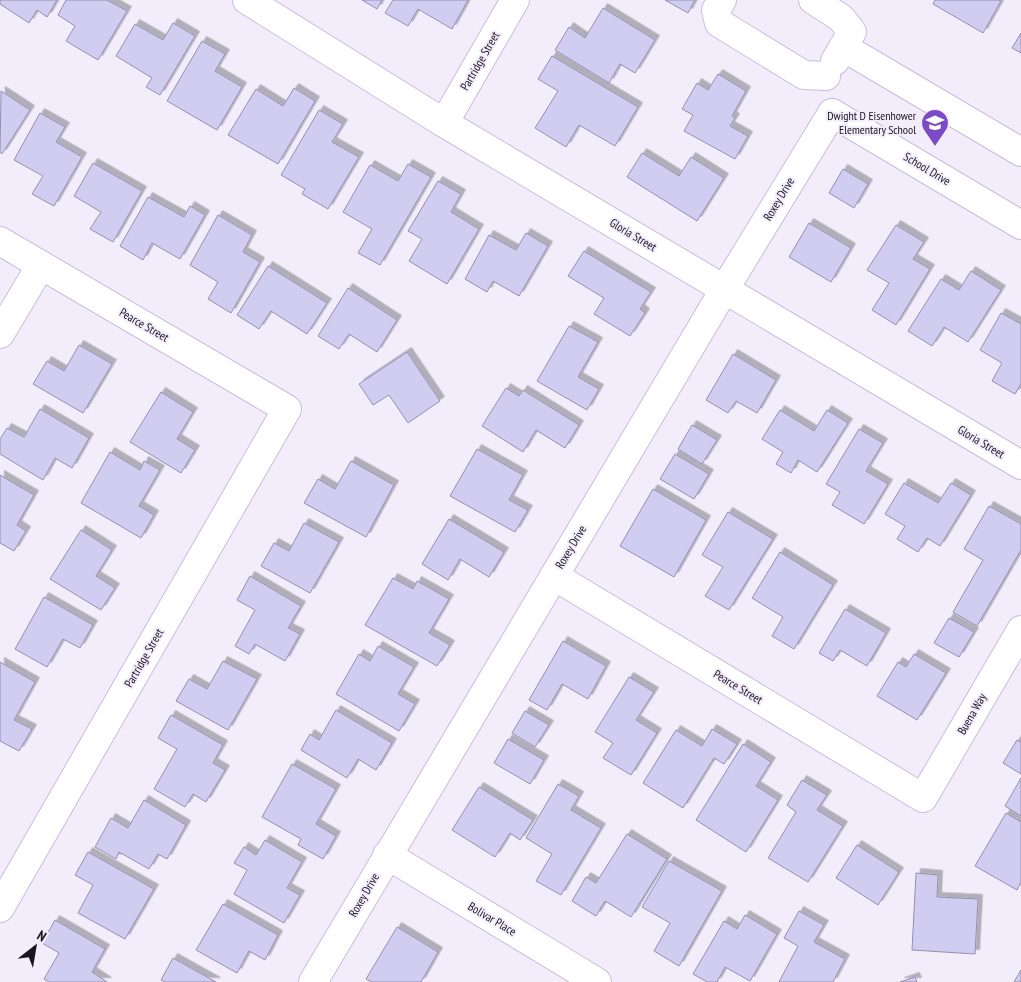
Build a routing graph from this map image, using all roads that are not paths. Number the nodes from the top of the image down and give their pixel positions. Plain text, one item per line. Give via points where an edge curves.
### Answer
1 (247, 0) edge
2 (515, 0) edge
3 (722, 0) edge
4 (813, 0) edge
5 (847, 39) junction
6 (826, 76) junction
7 (832, 113) junction
8 (444, 123) junction
9 (1021, 152) edge
10 (1021, 225) edge
11 (0, 241) edge
12 (41, 265) junction
13 (724, 290) junction
14 (0, 334) edge
15 (287, 408) joint
16 (1021, 465) edge
17 (554, 576) junction
18 (1021, 630) edge
19 (923, 798) joint
20 (387, 855) junction
21 (0, 908) edge
22 (313, 982) edge
23 (597, 982) edge

1 - 8 street, Gloria Street
2 - 8 street, Partridge Street
3 - 6 street via 716,10 719,23 804,75
4 - 5 street via 841,18
5 - 6 street
5 - 9 street
6 - 7 street
7 - 10 street, School Drive
7 - 13 street, Roxey Drive
8 - 13 street, Gloria Street
11 - 12 street, Pearce Street
12 - 14 street
12 - 15 street, Pearce Street
13 - 16 street, Gloria Street
13 - 17 street, Roxey Drive
15 - 21 street, Partridge Street
17 - 19 street, Pearce Street
17 - 20 street, Roxey Drive
18 - 19 street, Buena Way
20 - 22 street, Roxey Drive
20 - 23 street, Bolivar Place

